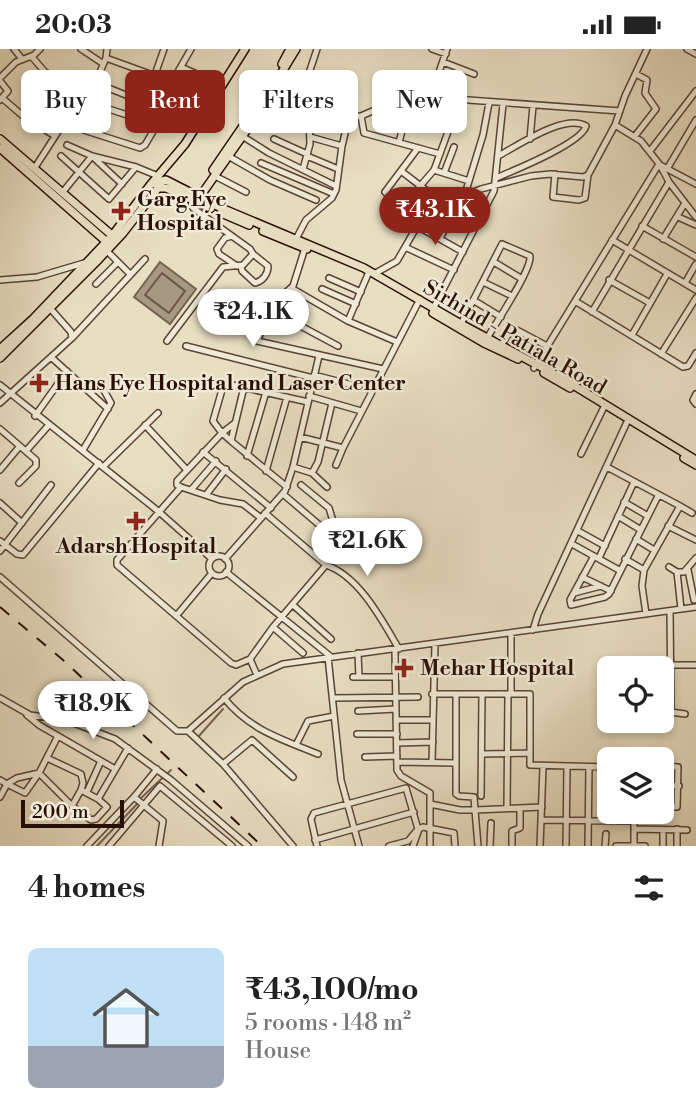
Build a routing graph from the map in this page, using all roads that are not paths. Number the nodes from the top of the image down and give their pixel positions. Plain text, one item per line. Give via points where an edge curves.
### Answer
1 (14, 49) edge
2 (40, 49) edge
3 (81, 49) edge
4 (107, 49) edge
5 (164, 49) edge
6 (191, 49) edge
7 (245, 49) edge
8 (290, 49) edge
9 (296, 49) edge
10 (317, 49) edge
11 (432, 49) edge
12 (647, 49) edge
13 (687, 49) edge
14 (447, 51) edge
15 (696, 54) edge
16 (32, 57) junction
17 (22, 59) junction
18 (104, 60) junction
19 (443, 62) junction
20 (181, 67) junction
21 (43, 70) edge
22 (101, 70) edge
23 (137, 70) edge
24 (155, 70) edge
25 (179, 70) edge
26 (188, 70) edge
27 (279, 70) edge
28 (282, 70) edge
29 (310, 70) edge
30 (440, 70) edge
31 (474, 74) dead end
32 (636, 74) junction
33 (0, 80) edge
34 (225, 83) edge
35 (696, 92) edge
36 (1, 99) edge
37 (467, 101) edge
38 (489, 103) junction
39 (503, 104) junction
40 (533, 106) junction
41 (372, 111) edge
42 (620, 111) junction
43 (21, 114) edge
44 (358, 116) edge
45 (361, 116) junction
46 (696, 120) edge
47 (615, 125) junction
48 (50, 133) edge
49 (58, 133) edge
50 (94, 133) edge
51 (152, 133) edge
52 (192, 133) edge
53 (240, 133) edge
54 (244, 133) edge
55 (310, 133) edge
56 (345, 133) edge
57 (402, 133) edge
58 (448, 133) edge
59 (55, 136) junction
60 (242, 136) junction
61 (635, 136) junction
62 (310, 137) junction
63 (0, 139) edge
64 (274, 139) dead end
65 (530, 139) junction
66 (399, 142) junction
67 (67, 145) dead end
68 (342, 146) junction
69 (454, 147) dead end
70 (0, 148) edge
71 (418, 148) junction
72 (650, 151) junction
73 (440, 154) junction
74 (307, 155) junction
75 (61, 156) dead end
76 (92, 156) junction
77 (228, 156) junction
78 (498, 156) junction
79 (261, 163) dead end
80 (659, 164) junction
81 (136, 167) junction
82 (34, 169) junction
83 (303, 169) junction
84 (338, 169) junction
85 (667, 169) junction
86 (434, 170) junction
87 (401, 171) junction
88 (79, 173) junction
89 (444, 173) junction
90 (555, 174) junction
91 (588, 175) junction
92 (215, 176) junction
93 (160, 178) junction
94 (469, 181) junction
95 (496, 182) junction
96 (669, 182) junction
97 (122, 184) junction
98 (696, 184) edge
99 (336, 185) junction
100 (155, 186) junction
101 (421, 187) junction
102 (62, 193) junction
103 (246, 193) dead end
104 (334, 194) junction
105 (465, 194) junction
106 (196, 198) junction
107 (316, 199) dead end
108 (446, 202) junction
109 (685, 203) junction
110 (402, 207) junction
111 (696, 217) edge
112 (678, 218) junction
113 (418, 223) junction
114 (696, 225) edge
115 (642, 226) junction
116 (271, 232) junction
117 (232, 236) junction
118 (440, 238) junction
119 (296, 239) junction
120 (663, 239) junction
121 (612, 240) junction
122 (111, 243) junction
123 (405, 247) junction
124 (305, 248) junction
125 (628, 250) junction
126 (463, 252) junction
127 (253, 254) junction
128 (696, 257) edge
129 (145, 259) dead end
130 (87, 262) junction
131 (118, 262) junction
132 (494, 262) junction
133 (696, 264) edge
134 (239, 266) junction
135 (454, 270) junction
136 (131, 274) junction
137 (371, 274) junction
138 (667, 274) junction
139 (329, 278) dead end
140 (522, 279) junction
141 (0, 280) edge
142 (609, 280) junction
143 (483, 282) junction
144 (96, 283) dead end
145 (685, 283) junction
146 (291, 288) junction
147 (322, 289) dead end
148 (696, 290) edge
149 (361, 292) junction
150 (512, 296) junction
151 (278, 298) junction
152 (696, 298) edge
153 (473, 300) junction
154 (419, 301) junction
155 (575, 301) junction
156 (356, 303) junction
157 (650, 303) junction
158 (48, 307) junction
159 (433, 310) junction
160 (592, 312) junction
161 (501, 317) junction
162 (348, 321) junction
163 (461, 324) junction
164 (632, 335) junction
165 (72, 338) junction
166 (485, 340) junction
167 (167, 341) dead end
168 (397, 342) junction
169 (501, 345) junction
170 (187, 346) dead end
171 (338, 346) dead end
172 (547, 346) junction
173 (0, 349) edge
174 (696, 353) edge
175 (662, 354) junction
176 (319, 356) junction
177 (51, 357) junction
178 (0, 358) edge
179 (535, 366) junction
180 (383, 369) junction
181 (67, 371) junction
182 (314, 376) junction
183 (0, 385) edge
184 (244, 387) junction
185 (372, 390) junction
186 (266, 392) junction
187 (91, 393) junction
188 (696, 394) edge
189 (10, 395) junction
190 (287, 397) junction
191 (309, 399) junction
192 (0, 403) edge
193 (332, 403) junction
194 (696, 404) edge
195 (604, 407) junction
196 (108, 409) junction
197 (361, 411) junction
198 (158, 413) dead end
199 (35, 415) junction
200 (627, 422) junction
201 (235, 423) junction
202 (48, 425) junction
203 (145, 425) junction
204 (0, 429) edge
205 (222, 433) junction
206 (300, 437) junction
207 (231, 441) junction
208 (323, 443) junction
209 (343, 448) junction
210 (23, 449) junction
211 (83, 450) junction
212 (203, 452) junction
213 (580, 454) dead end
214 (247, 456) junction
215 (696, 460) edge
216 (216, 461) junction
217 (101, 465) junction
218 (336, 465) dead end
219 (696, 465) edge
220 (293, 467) junction
221 (607, 467) junction
222 (226, 469) junction
223 (0, 470) edge
224 (187, 470) junction
225 (266, 471) junction
226 (312, 473) junction
227 (634, 482) junction
228 (19, 483) dead end
229 (51, 485) dead end
230 (301, 485) dead end
231 (181, 487) junction
232 (287, 487) junction
233 (327, 487) dead end
234 (191, 490) junction
235 (283, 494) junction
236 (206, 495) junction
237 (658, 496) junction
238 (624, 502) junction
239 (0, 503) edge
240 (680, 506) junction
241 (271, 508) junction
242 (159, 511) junction
243 (692, 513) dead end
244 (263, 515) junction
245 (618, 516) junction
246 (648, 516) junction
247 (22, 523) junction
248 (668, 526) junction
249 (641, 530) junction
250 (578, 531) junction
251 (636, 539) junction
252 (337, 540) junction
253 (696, 540) edge
254 (2, 543) edge
255 (572, 544) junction
256 (605, 546) junction
257 (654, 550) junction
258 (0, 551) edge
259 (596, 557) junction
260 (696, 558) edge
261 (212, 559) junction
262 (225, 559) junction
263 (320, 559) junction
264 (625, 559) junction
265 (326, 565) junction
266 (669, 567) dead end
267 (620, 570) junction
268 (644, 570) junction
269 (688, 570) junction
270 (226, 572) junction
271 (677, 572) junction
272 (212, 573) junction
273 (0, 577) edge
274 (582, 577) junction
275 (601, 586) junction
276 (611, 591) junction
277 (574, 593) junction
278 (694, 600) dead end
279 (293, 604) junction
280 (696, 607) edge
281 (681, 609) junction
282 (670, 611) junction
283 (646, 614) junction
284 (177, 615) junction
285 (282, 616) junction
286 (273, 627) junction
287 (533, 630) junction
288 (511, 633) junction
289 (331, 639) dead end
290 (435, 644) junction
291 (397, 649) junction
292 (303, 653) dead end
293 (358, 653) junction
294 (671, 656) edge
295 (329, 657) junction
296 (250, 659) junction
297 (674, 665) edge
298 (696, 665) edge
299 (257, 675) junction
300 (395, 677) junction
301 (432, 694) junction
302 (482, 694) junction
303 (510, 694) junction
304 (456, 695) junction
305 (396, 697) junction
306 (418, 697) dead end
307 (0, 698) edge
308 (224, 698) junction
309 (333, 698) junction
310 (397, 709) junction
311 (358, 711) dead end
312 (674, 712) edge
313 (25, 713) junction
314 (685, 713) dead end
315 (334, 716) junction
316 (397, 720) junction
317 (432, 720) junction
318 (188, 731) junction
319 (357, 734) dead end
320 (397, 734) junction
321 (58, 736) junction
322 (433, 742) junction
323 (397, 743) junction
324 (296, 745) junction
325 (128, 748) junction
326 (508, 753) junction
327 (530, 753) junction
328 (318, 754) dead end
329 (482, 754) junction
330 (365, 757) dead end
331 (47, 758) junction
332 (397, 759) junction
333 (102, 761) junction
334 (432, 762) junction
335 (456, 763) junction
336 (223, 764) junction
337 (543, 767) junction
338 (567, 767) junction
339 (589, 767) junction
340 (597, 767) edge
341 (674, 767) edge
342 (115, 769) junction
343 (156, 769) junction
344 (38, 773) junction
345 (293, 777) dead end
346 (0, 781) edge
347 (7, 784) junction
348 (674, 786) edge
349 (679, 786) junction
350 (84, 791) junction
351 (478, 796) junction
352 (0, 797) edge
353 (98, 799) junction
354 (139, 801) junction
355 (348, 803) junction
356 (430, 804) junction
357 (72, 806) junction
358 (542, 807) junction
359 (674, 807) edge
360 (507, 808) junction
361 (520, 808) junction
362 (486, 809) junction
363 (475, 810) junction
364 (414, 812) junction
365 (541, 820) junction
366 (566, 820) junction
367 (589, 820) junction
368 (597, 820) edge
369 (491, 823) dead end
370 (634, 824) edge
371 (430, 829) junction
372 (634, 829) junction
373 (663, 829) junction
374 (677, 829) junction
375 (355, 830) junction
376 (687, 830) dead end
377 (606, 834) dead end
378 (316, 843) edge
379 (87, 846) edge
380 (109, 846) edge
381 (159, 846) edge
382 (232, 846) edge
383 (248, 846) edge
384 (293, 846) edge
385 (359, 846) edge
386 (389, 846) edge
387 (413, 846) edge
388 (430, 846) edge
389 (455, 846) edge
390 (478, 846) edge
391 (491, 846) edge
392 (512, 846) edge
393 (540, 846) edge
394 (566, 846) edge
395 (588, 846) edge
396 (605, 846) edge
397 (616, 846) edge
398 (634, 846) edge
399 (645, 846) edge
400 (663, 846) edge
401 (677, 846) edge

1 - 17 street
2 - 16 street
3 - 18 street
4 - 18 street
5 - 24 street
6 - 20 street
7 - 34 main road
8 - 27 main road
9 - 28 main road
10 - 29 street
11 - 14 street
12 - 32 street
13 - 15 street
14 - 19 street
16 - 17 street
16 - 21 street
17 - 33 street
18 - 22 street
18 - 23 street
19 - 30 street
19 - 31 street
20 - 25 street
20 - 26 street
32 - 42 street
32 - 61 street via 647,81 645,93 656,110
33 - 36 street via 8,91
35 - 72 street
36 - 43 street
37 - 38 street
38 - 39 street
38 - 94 street
39 - 40 street
39 - 78 street
40 - 42 street
40 - 65 street
41 - 45 street
42 - 47 street
44 - 45 street
45 - 66 street via 363,133
46 - 85 street
47 - 61 street
47 - 91 street
48 - 59 street
49 - 59 street
50 - 51 street via 142,148
52 - 93 main road
53 - 106 main road
54 - 60 main road
55 - 62 street
56 - 68 street
57 - 66 street
58 - 73 street
59 - 82 street
60 - 77 main road
60 - 83 street
61 - 72 street
62 - 68 street
62 - 74 street
63 - 82 main road
64 - 74 street
65 - 78 street
65 - 95 street via 561,123 586,126 567,144
66 - 71 street
67 - 76 street
68 - 84 street
69 - 89 street
70 - 122 main road
71 - 73 street
71 - 87 street
72 - 80 street
73 - 86 street
74 - 83 street
74 - 84 street
75 - 88 street
76 - 81 street
76 - 88 street
76 - 97 street
77 - 92 main road
77 - 107 street
78 - 95 street
79 - 104 street
80 - 85 street
80 - 96 street
80 - 121 street
81 - 93 street
81 - 97 street
82 - 102 main road
83 - 99 street
84 - 99 street
85 - 98 street
86 - 89 street
86 - 101 street
87 - 101 street
87 - 110 street via 385,192
88 - 97 street via 109,199
88 - 102 street
89 - 94 street
90 - 91 street
90 - 91 street via 553,197 579,200 585,198
90 - 95 street
92 - 103 street
92 - 106 main road
93 - 100 main road
93 - 106 main road
94 - 105 street
95 - 105 street
95 - 126 street
96 - 109 street
96 - 115 street
99 - 104 street
100 - 106 main road
100 - 122 main road
100 - 122 main road
101 - 108 street
101 - 110 street
102 - 122 main road
104 - 119 street via 306,220
105 - 108 street
106 - 116 main road
106 - 117 street
108 - 113 street
108 - 118 street via 454,213
109 - 111 street
109 - 112 street
110 - 113 street
112 - 114 street
112 - 120 street
113 - 118 street
113 - 123 street
115 - 120 street
115 - 125 street
116 - 119 main road
116 - 124 main road
117 - 127 street
117 - 134 street via 225,237 217,249
118 - 126 street
119 - 137 main road
120 - 128 street
121 - 125 street
121 - 155 street
122 - 130 main road
122 - 131 street
122 - 158 main road
123 - 135 street
123 - 137 street via 394,264
124 - 137 main road
124 - 146 street
125 - 138 street
125 - 142 street
126 - 135 street
127 - 134 street
127 - 134 street via 268,266 261,281 255,283
129 - 136 street
130 - 141 street via 37,277
130 - 158 main road
131 - 136 street
131 - 144 street
132 - 140 street
132 - 140 street via 503,243 530,256
132 - 143 street
133 - 145 street
134 - 167 street via 223,267
135 - 159 street
136 - 165 street
137 - 149 street
137 - 154 main road
138 - 145 street
138 - 157 street
139 - 149 street
140 - 150 street
142 - 157 street
142 - 160 street
143 - 150 street
143 - 153 street
145 - 148 street
146 - 151 street
146 - 162 street
147 - 156 street
149 - 156 street
150 - 161 street
151 - 171 street via 282,316
151 - 176 street via 257,341
152 - 175 street
153 - 161 street
153 - 163 street
154 - 159 main road
154 - 168 street
155 - 160 street
155 - 172 street
156 - 162 street
157 - 164 street
158 - 165 street
158 - 173 main road
158 - 178 main road
159 - 163 main road
159 - 166 main road, Sirhind - Patiala Road
160 - 164 street
161 - 166 street
162 - 168 street
163 - 166 main road
164 - 175 street
165 - 177 street
166 - 169 main road
166 - 179 main road, Sirhind - Patiala Road
168 - 180 street
169 - 172 street via 513,328
169 - 179 main road
170 - 182 street
172 - 179 street
174 - 175 street via 685,367
176 - 180 street
176 - 182 street
177 - 181 street
177 - 189 street
179 - 195 main road, Sirhind - Patiala Road
179 - 215 main road
180 - 185 street
181 - 187 street
181 - 199 street
182 - 185 street
182 - 191 street
183 - 189 street
184 - 186 street
184 - 201 street
184 - 205 street via 223,384 213,421
185 - 197 street
186 - 190 street
186 - 214 street
187 - 196 street
187 - 196 street via 101,385 111,401
188 - 194 street
189 - 192 street
189 - 199 street
190 - 191 street
190 - 225 street
191 - 193 street
191 - 206 street
193 - 197 street
193 - 208 street
195 - 200 main road, Sirhind - Patiala Road
195 - 213 street
196 - 211 street
197 - 209 street
198 - 203 street
199 - 202 street
200 - 219 main road, Sirhind - Patiala Road
200 - 221 street
201 - 205 street
201 - 207 street
202 - 210 street
202 - 211 street
203 - 217 street
203 - 224 street
204 - 210 street
205 - 207 street
205 - 212 street
206 - 208 street
206 - 220 street
207 - 214 street
208 - 209 street
208 - 226 street
209 - 218 street
210 - 223 street
210 - 228 street via 37,463
211 - 217 street
212 - 216 street
212 - 224 street
214 - 225 street
216 - 222 street
216 - 234 street
217 - 242 street
217 - 254 street via 27,552 19,555
220 - 226 street
220 - 232 street
221 - 227 street
221 - 250 street
222 - 236 street
222 - 241 street
224 - 231 street via 177,481
225 - 232 street
226 - 233 street
227 - 237 street
227 - 238 street
229 - 247 street
230 - 252 street via 330,510
231 - 234 street
231 - 242 street
232 - 235 street
234 - 236 street
235 - 241 street
235 - 252 street
236 - 244 street via 243,504
237 - 240 street
237 - 246 street
238 - 245 street
238 - 246 street
239 - 247 street
240 - 243 street
240 - 248 street
241 - 244 street
242 - 261 street
242 - 284 street via 117,563
244 - 262 street
244 - 263 street
245 - 249 street
245 - 256 street
246 - 249 street
247 - 254 street
248 - 253 street
248 - 257 street
249 - 251 street
250 - 255 street
250 - 256 street
251 - 257 street
251 - 264 street
252 - 263 street
254 - 258 street
255 - 259 street
255 - 287 street
256 - 259 street
257 - 268 street
259 - 267 street
259 - 274 street
260 - 269 street
261 - 262 street
261 - 272 street
262 - 270 street
263 - 265 street
264 - 267 street
264 - 268 street
265 - 279 street
265 - 291 street via 353,581
266 - 271 street
267 - 276 street
268 - 283 street
269 - 271 street
269 - 278 street
270 - 272 street
270 - 285 street
271 - 281 street
272 - 284 street
273 - 318 street via 177,731
274 - 275 street
274 - 277 street
275 - 276 street
275 - 277 street
276 - 277 street via 605,597 571,605
279 - 285 street
279 - 289 street
280 - 281 street
281 - 282 street
282 - 283 street
282 - 294 street
283 - 287 street
284 - 296 street via 231,663
285 - 286 street
285 - 295 street
286 - 292 street
286 - 296 street
287 - 288 street
288 - 290 street
288 - 303 street
290 - 291 street
290 - 301 street
291 - 293 street
291 - 300 street
293 - 295 street
293 - 300 street via 356,677
295 - 299 street via 283,664
295 - 309 street
296 - 299 street
297 - 298 street
299 - 308 street
300 - 305 street
301 - 304 street
301 - 317 street
302 - 303 street
302 - 304 street
302 - 329 street
303 - 326 street
303 - 327 street via 531,696
304 - 335 street
305 - 306 street
305 - 309 street
305 - 310 street
307 - 313 street
308 - 318 street
308 - 324 street via 254,727
309 - 315 street
310 - 311 street
310 - 316 street
312 - 314 street
313 - 321 street
313 - 325 street via 66,720
315 - 324 street via 308,721
315 - 355 street via 340,777
316 - 317 street
316 - 320 street
317 - 322 street
318 - 336 street
319 - 320 street
320 - 323 street
321 - 331 street
321 - 333 street
322 - 323 street
322 - 334 street
323 - 332 street
324 - 328 street
325 - 342 street
325 - 343 street
326 - 327 street
326 - 329 street
326 - 360 street
327 - 337 street via 530,765
329 - 351 street
330 - 332 street
331 - 344 street
331 - 350 street via 81,774
332 - 334 street
332 - 356 street via 401,776 430,793
333 - 342 street
333 - 350 street
334 - 335 street
335 - 351 street via 456,794
336 - 345 street via 252,740
336 - 384 street
337 - 338 street
337 - 358 street
338 - 339 street
338 - 366 street
339 - 340 street
339 - 367 street
341 - 349 street via 678,767
342 - 353 street
343 - 354 street
343 - 383 street
344 - 347 street
344 - 347 street via 24,794
344 - 357 street
346 - 347 street
347 - 352 street
348 - 349 street
349 - 359 street
350 - 353 street
350 - 357 street
351 - 362 street via 486,798
351 - 363 street
353 - 357 street via 107,807 94,820
354 - 379 street
354 - 380 street
354 - 381 street via 163,821
354 - 382 street via 162,787
355 - 364 street via 406,788
355 - 375 street
355 - 378 street via 312,814
356 - 363 street
356 - 371 street
358 - 361 street
358 - 365 street
360 - 361 street
360 - 362 street
361 - 392 street via 520,828 512,831
362 - 363 street
363 - 390 street
364 - 375 street
364 - 386 street via 418,829 408,841
365 - 366 street
365 - 393 street
366 - 367 street
366 - 394 street
367 - 368 street
367 - 395 street
369 - 391 street
370 - 372 street
371 - 387 street via 419,829
371 - 388 street
371 - 389 street via 454,833
372 - 373 street
372 - 398 street
373 - 374 street
373 - 400 street
374 - 376 street
374 - 401 street
375 - 378 street
375 - 385 street
377 - 396 street
397 - 398 street
398 - 399 street

